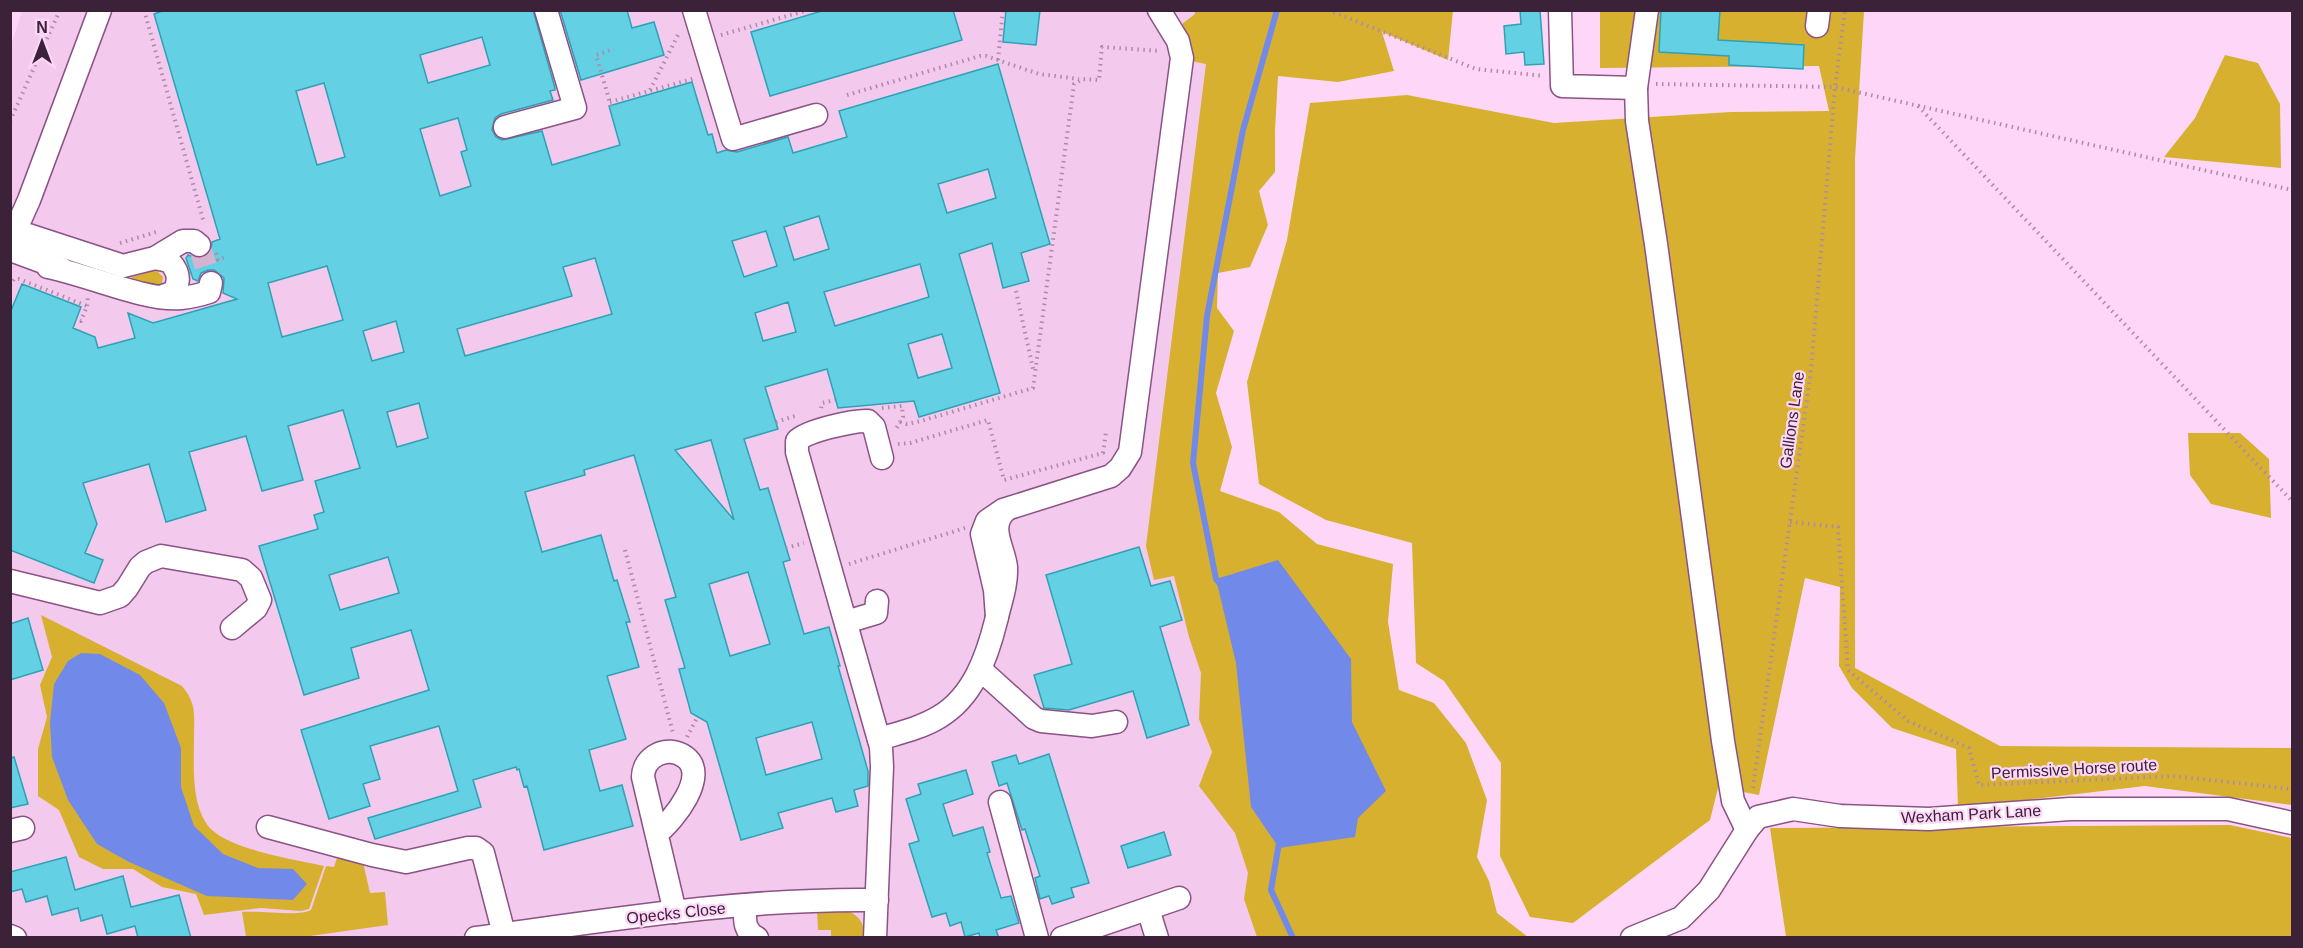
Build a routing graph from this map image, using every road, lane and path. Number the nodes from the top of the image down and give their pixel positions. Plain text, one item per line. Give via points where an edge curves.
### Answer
1 (60, 10) edge
2 (100, 10) edge
3 (144, 10) edge
4 (546, 10) edge
5 (808, 10) edge
6 (1003, 10) edge
7 (1159, 10) edge
8 (1560, 10) edge
9 (1647, 10) edge
10 (1845, 10) edge
11 (698, 23) edge
12 (614, 49) dead end
13 (1181, 50) junction
14 (998, 60) junction
15 (713, 73) junction
16 (1083, 79) junction
17 (1835, 87) junction
18 (1636, 88) junction
19 (650, 91) junction
20 (847, 95) dead end
21 (1917, 105) junction
22 (816, 115) dead end
23 (10, 121) edge
24 (505, 127) dead end
25 (2292, 190) edge
26 (14, 226) edge
27 (202, 236) joint
28 (155, 258) junction
29 (10, 259) edge
30 (123, 266) junction
31 (62, 269) junction
32 (211, 283) dead end
33 (10, 286) edge
34 (128, 289) junction
35 (1016, 291) dead end
36 (160, 297) junction
37 (77, 320) dead end
38 (1034, 376) junction
39 (836, 400) dead end
40 (879, 408) dead end
41 (826, 411) dead end
42 (798, 415) dead end
43 (776, 422) dead end
44 (900, 422) junction
45 (1106, 432) dead end
46 (893, 433) dead end
47 (886, 451) joint
48 (2292, 501) edge
49 (1790, 522) junction
50 (970, 526) dead end
51 (807, 542) dead end
52 (786, 548) dead end
53 (625, 550) dead end
54 (831, 570) junction
55 (10, 581) edge
56 (878, 601) dead end
57 (846, 622) junction
58 (232, 628) dead end
59 (981, 670) junction
60 (1116, 722) dead end
61 (879, 739) junction
62 (679, 754) junction
63 (2292, 789) edge
64 (1752, 795) dead end
65 (1000, 802) dead end
66 (2292, 823) edge
67 (268, 827) dead end
68 (1747, 830) junction
69 (657, 833) junction
70 (1179, 898) dead end
71 (877, 900) junction
72 (745, 906) junction
73 (1148, 909) junction
74 (675, 912) junction
75 (504, 934) junction
76 (476, 938) edge
77 (757, 938) edge
78 (875, 938) edge
79 (1037, 938) edge
80 (1062, 938) edge
81 (1157, 938) edge
82 (1632, 938) edge

1 - 23 path
2 - 26 street via 29,200
3 - 27 path
4 - 24 street via 575,108
5 - 11 path
6 - 14 path
7 - 13 street
8 - 18 street via 1562,86
9 - 18 street
10 - 17 path, Gallions Lane
11 - 15 street
11 - 19 path via 684,24
12 - 19 path via 596,55 611,104
13 - 16 path via 1102,47 1099,80
13 - 59 street via 1130,452 1112,476 1008,508 999,516 998,537 1006,576
14 - 16 path via 1039,74
14 - 20 path via 986,56 972,58
15 - 19 path
15 - 22 street via 733,139
16 - 38 path via 1073,87
17 - 21 path
17 - 49 path, Gallions Lane via 1811,370
18 - 68 street via 1637,121 1723,741 1732,801
21 - 25 path
21 - 48 path
26 - 30 street via 28,235
26 - 31 street via 12,243 16,252
27 - 28 street via 183,241
28 - 30 street
28 - 36 street via 170,261 178,279 174,292
29 - 31 street
30 - 34 street via 119,278
31 - 34 street
32 - 36 street via 207,293 179,299
33 - 37 path via 14,279 20,279 87,306 81,321
34 - 36 street
35 - 38 path
38 - 44 path via 1033,388 914,423
39 - 41 path via 822,403 821,408
40 - 44 path via 902,406
42 - 43 path
44 - 46 path
45 - 47 path via 1103,453 1004,480 988,420
47 - 54 street via 868,421 806,434 797,441
49 - 63 path, Permissive Horse route via 1838,526 1848,670 1908,721 1969,748 1979,785 2173,776
49 - 64 path, Gallions Lane
50 - 54 path
51 - 52 path
53 - 62 path
54 - 57 street
55 - 58 street via 100,603 120,596 140,567 161,556 242,570 251,578 260,600
56 - 57 street via 873,615
57 - 61 street
59 - 60 street via 1041,721 1092,726
59 - 61 street via 960,699 941,716
61 - 71 street via 882,767
62 - 69 street via 691,765 691,786 676,815
62 - 69 street via 657,754 644,768 642,777
65 - 79 street
66 - 68 street, Wexham Park Lane via 2228,809 2070,809 1929,819 1840,816 1793,809 1758,817
67 - 75 street via 406,862 476,848 483,853
68 - 82 street, Wexham Park Lane via 1709,890 1681,918
69 - 74 street
70 - 73 street
71 - 72 street, Opecks Close
71 - 78 street
72 - 74 street, Opecks Close
72 - 77 street via 746,927
73 - 80 street
73 - 81 street
74 - 75 street, Opecks Close
75 - 76 street, Opecks Close

